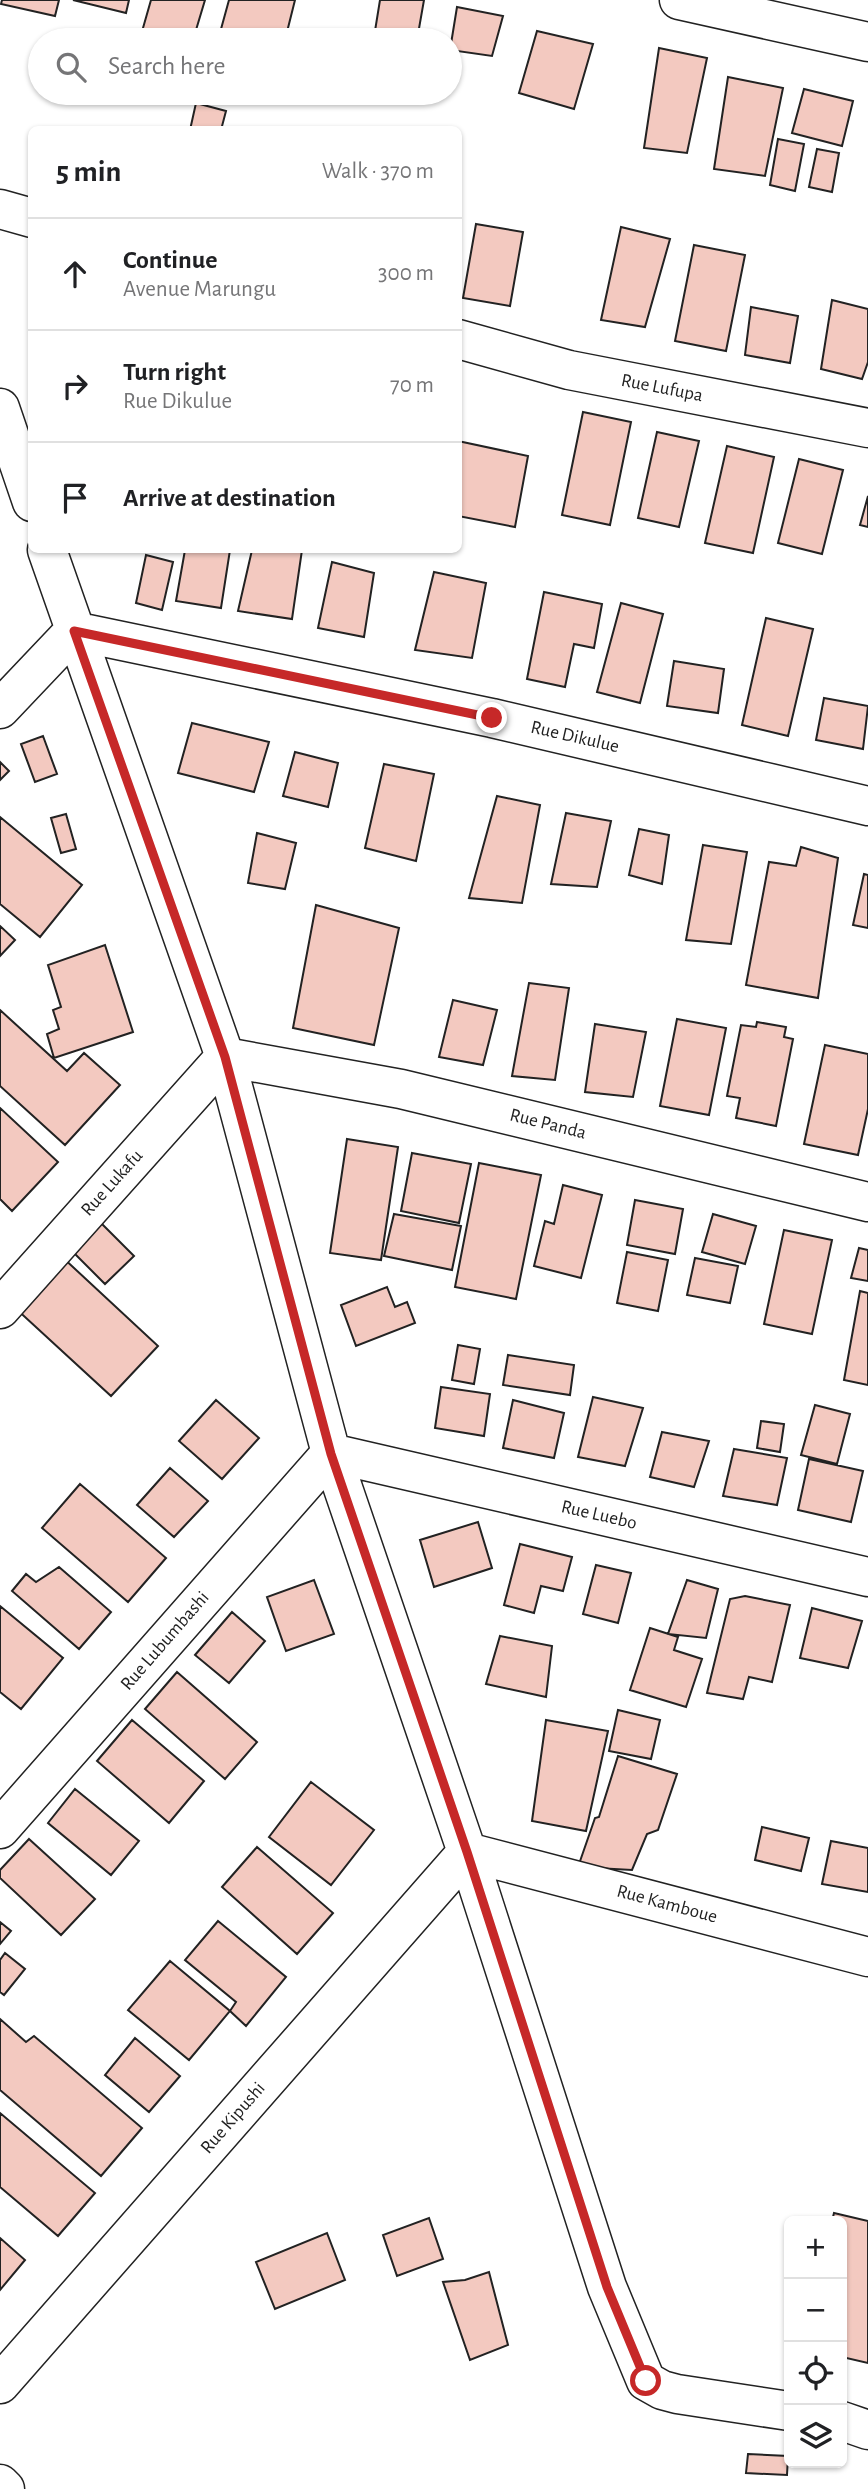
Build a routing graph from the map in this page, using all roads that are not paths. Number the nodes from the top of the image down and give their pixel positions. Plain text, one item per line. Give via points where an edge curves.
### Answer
1 (679, 0) edge
2 (868, 42) edge
3 (0, 209) edge
4 (28, 217) edge
5 (462, 340) edge
6 (0, 408) edge
7 (868, 428) edge
8 (28, 490) edge
9 (48, 553) edge
10 (74, 631) junction
11 (0, 709) edge
12 (868, 806) edge
13 (225, 1057) junction
14 (868, 1202) edge
15 (0, 1309) edge
16 (331, 1454) junction
17 (868, 1577) edge
18 (0, 1829) edge
19 (467, 1852) junction
20 (868, 1956) edge
21 (0, 2384) edge
22 (784, 2410) edge
23 (847, 2423) edge
24 (868, 2430) edge
25 (0, 2484) edge
26 (5, 2489) edge

1 - 2 street
3 - 4 street
5 - 7 street, Rue Lufupa via 569,370
6 - 8 street
9 - 10 street
10 - 11 street
10 - 12 street, Rue Dikulue via 492,718
10 - 13 street
13 - 14 street, Rue Panda via 401,1089
13 - 15 street, Rue Lukafu
13 - 16 street
16 - 17 street, Rue Luebo
16 - 18 street, Rue Lubumbashi
16 - 19 street
19 - 20 street, Rue Kamboue
19 - 21 street, Rue Kipushi
19 - 22 street via 607,2287 646,2381 662,2390
23 - 24 street
25 - 26 street

